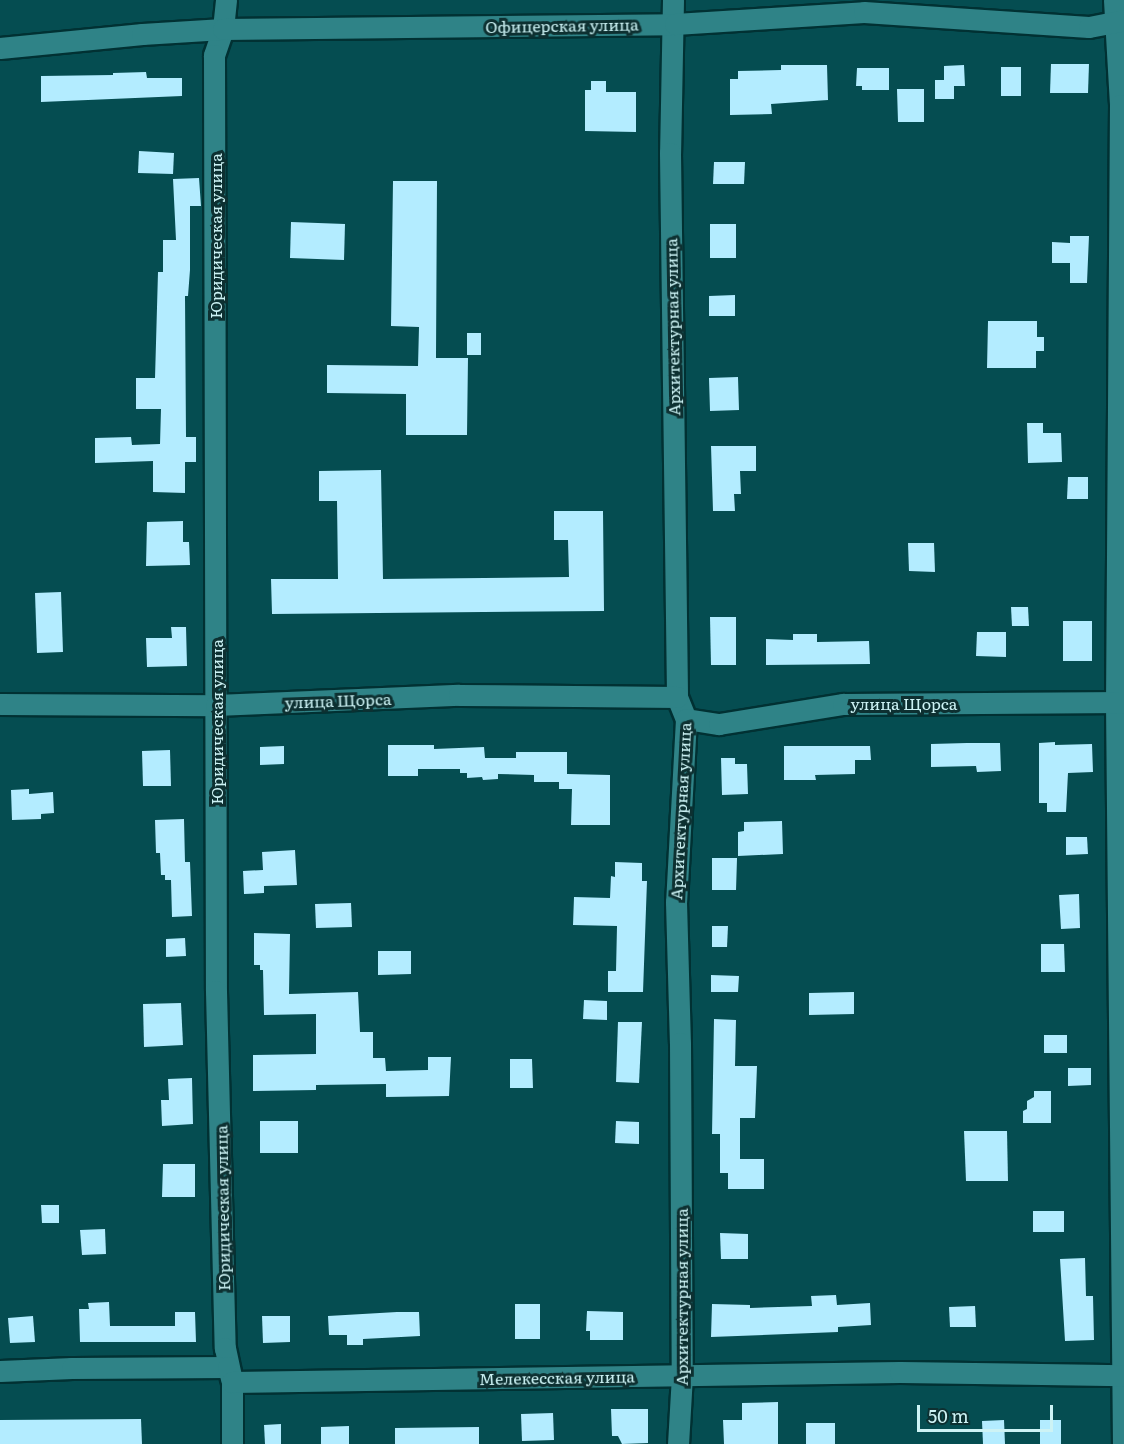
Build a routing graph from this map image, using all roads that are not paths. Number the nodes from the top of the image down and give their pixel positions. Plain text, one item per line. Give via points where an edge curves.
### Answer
1 (226, 0) edge
2 (673, 0) edge
3 (1114, 0) edge
4 (1119, 22) edge
5 (675, 24) junction
6 (223, 29) junction
7 (0, 48) edge
8 (676, 696) junction
9 (1120, 702) edge
10 (0, 704) edge
11 (216, 705) junction
12 (686, 719) junction
13 (0, 1371) edge
14 (230, 1375) junction
15 (682, 1375) junction
16 (1123, 1375) edge
17 (232, 1444) edge
18 (678, 1444) edge
19 (1123, 1444) edge

1 - 6 street, Юридическая улица
2 - 5 street, Архитектурная улица
3 - 4 street
4 - 5 street, Офицерская улица via 1089,27 864,12
4 - 9 street
5 - 6 street, Офицерская улица
5 - 8 street, Архитектурная улица via 670,153
6 - 7 street, Офицерская улица
6 - 11 street, Юридическая улица via 214,55
8 - 11 street, улица Щорса via 459,695
8 - 12 street, Архитектурная улица
9 - 12 street, улица Щорса via 843,704 719,724
9 - 16 street
10 - 11 street, улица Щорса
11 - 14 street, Юридическая улица via 216,991
12 - 15 street, Архитектурная улица via 676,902
13 - 14 street, Мелекесская улица via 72,1368
14 - 15 street, Мелекесская улица
14 - 17 street, Юридическая улица
15 - 16 street, Мелекесская улица
15 - 18 street, Архитектурная улица
16 - 19 street

